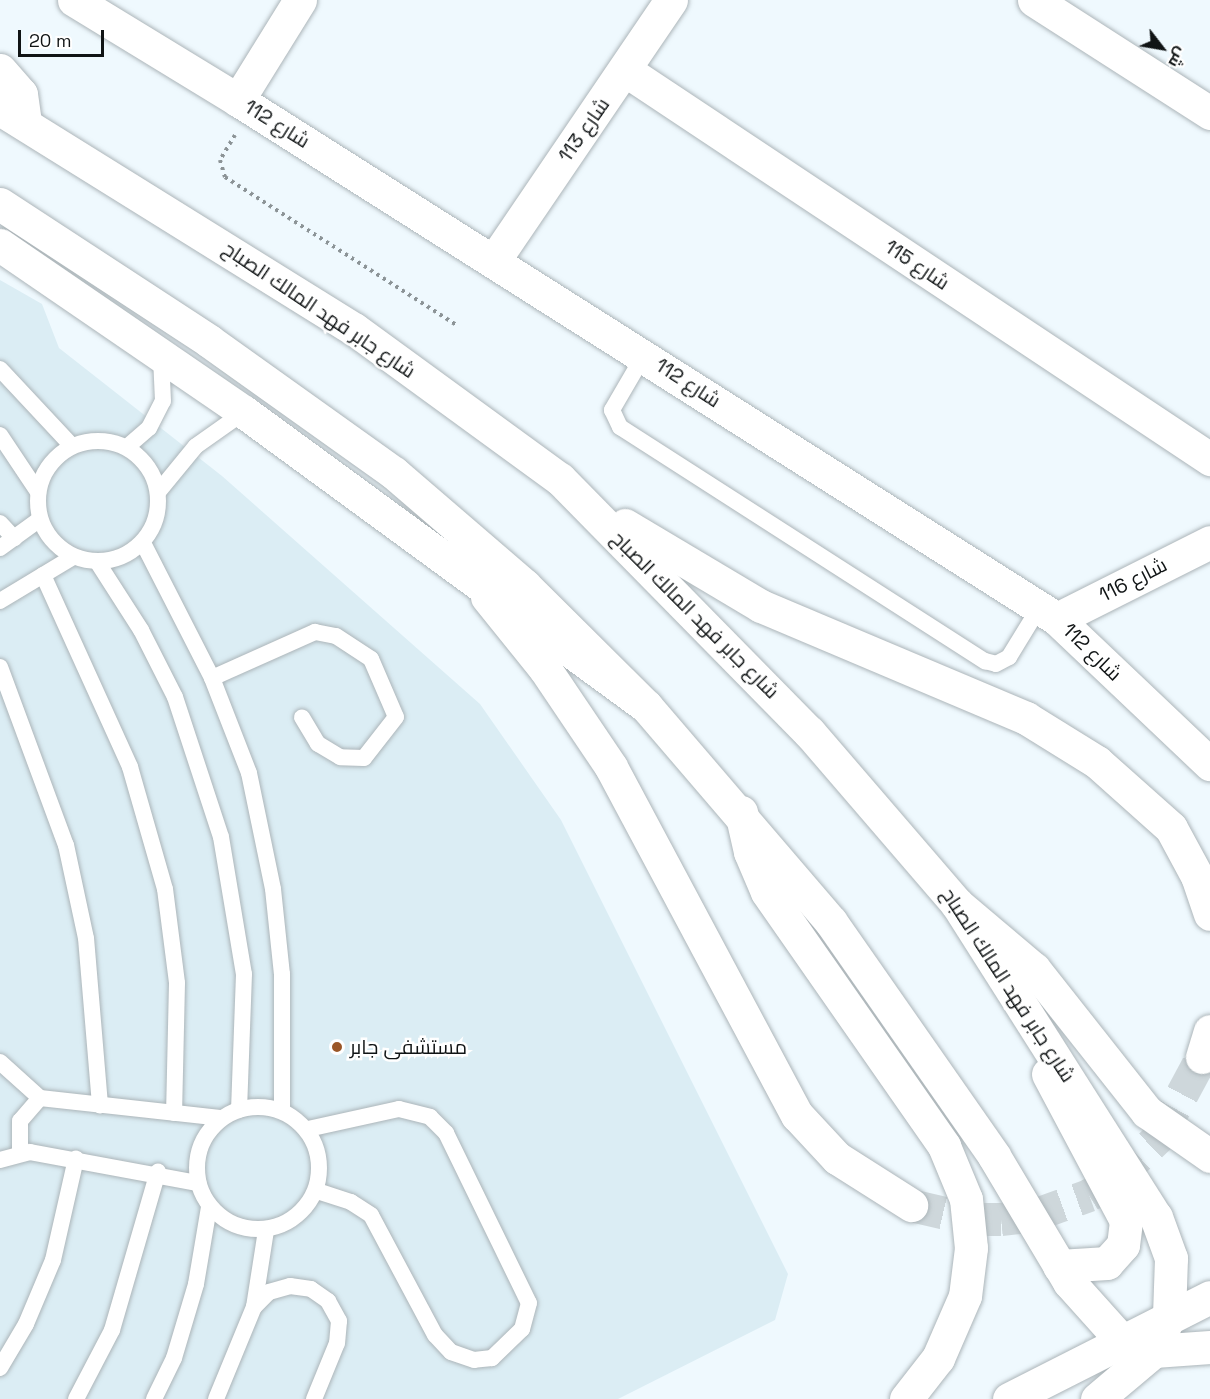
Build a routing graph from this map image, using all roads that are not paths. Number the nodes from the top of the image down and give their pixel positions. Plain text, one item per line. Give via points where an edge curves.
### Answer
1 (74, 0) edge
2 (300, 0) edge
3 (671, 0) edge
4 (1034, 0) edge
5 (0, 70) edge
6 (625, 70) junction
7 (245, 105) junction
8 (1210, 113) edge
9 (12, 117) edge
10 (0, 204) edge
11 (0, 245) edge
12 (495, 259) junction
13 (644, 355) junction
14 (161, 357) junction
15 (0, 369) edge
16 (244, 412) junction
17 (0, 435) edge
18 (72, 446) junction
19 (127, 447) junction
20 (1210, 459) edge
21 (560, 479) junction
22 (159, 491) junction
23 (38, 492) junction
24 (40, 519) junction
25 (0, 523) edge
26 (14, 538) junction
27 (1210, 542) edge
28 (143, 543) junction
29 (0, 548) edge
30 (73, 557) junction
31 (98, 563) junction
32 (42, 575) junction
33 (470, 577) junction
34 (0, 601) edge
35 (1048, 613) junction
36 (0, 667) edge
37 (212, 678) junction
38 (646, 706) junction
39 (302, 717) dead end
40 (1210, 764) edge
41 (741, 812) junction
42 (957, 904) junction
43 (1210, 914) edge
44 (1040, 1032) junction
45 (0, 1062) edge
46 (40, 1098) junction
47 (100, 1105) junction
48 (282, 1109) junction
49 (239, 1110) junction
50 (174, 1113) junction
51 (220, 1118) junction
52 (308, 1129) junction
53 (20, 1152) junction
54 (1210, 1156) edge
55 (76, 1159) junction
56 (0, 1160) edge
57 (158, 1172) junction
58 (198, 1183) junction
59 (316, 1191) junction
60 (911, 1205) tunnel mouth
61 (209, 1207) junction
62 (266, 1230) junction
63 (1059, 1266) junction
64 (1210, 1297) edge
65 (254, 1307) junction
66 (1169, 1316) junction
67 (1121, 1340) junction
68 (1210, 1347) edge
69 (1154, 1352) junction
70 (0, 1368) edge
71 (76, 1399) edge
72 (154, 1399) edge
73 (216, 1399) edge
74 (314, 1399) edge
75 (906, 1399) edge
76 (1009, 1399) edge
77 (1097, 1399) edge

1 - 7 main road
2 - 7 main road, شارع 112
3 - 6 main road, شارع 113
4 - 8 main road
5 - 9 main road via 21,94
6 - 12 main road, شارع 113
6 - 20 main road, شارع 115
7 - 12 main road, شارع 112
9 - 21 main road, شارع جابر فهد المالك الصباح via 354,329
10 - 38 main road via 209,341 394,474 524,585
11 - 14 main road
12 - 13 main road, شارع 112
13 - 35 main road, شارع 112
13 - 35 lane via 612,410 620,427 985,661 996,664 1009,657
14 - 16 main road
14 - 19 lane via 163,401 149,428
15 - 18 lane
16 - 22 lane via 196,446
16 - 33 main road
17 - 23 lane
18 - 19 lane via 100,440
18 - 23 lane via 50,464
19 - 22 lane via 148,465
21 - 42 main road, شارع جابر فهد المالك الصباح via 809,732
21 - 43 main road via 657,547 761,606 1017,714 1097,762 1171,828 1197,876
22 - 28 lane via 157,518
23 - 24 lane
24 - 26 lane
24 - 30 lane via 52,542
25 - 26 lane
26 - 29 lane
27 - 35 main road, شارع 116
28 - 31 lane via 122,557
28 - 37 lane
30 - 31 lane
30 - 32 lane
31 - 49 lane via 141,630 175,698 218,826 244,974
32 - 34 lane
32 - 50 lane via 129,767 165,889 177,983
33 - 38 main road
33 - 60 main road via 545,669 611,767 797,1115 837,1158
35 - 40 main road, شارع 112
36 - 47 lane via 66,845 86,938
37 - 39 lane via 305,636 336,636 371,658 396,717 364,758 340,757 318,744
37 - 48 lane via 249,773 273,889 282,975
38 - 41 main road
41 - 63 main road via 915,1038
41 - 75 main road via 750,852 767,892 944,1146 966,1199 971,1248 965,1296 939,1358
42 - 44 main road, شارع جابر فهد المالك الصباح
42 - 54 main road via 1034,969 1147,1112
44 - 63 main road via 1046,1068 1062,1109 1126,1221 1123,1245 1107,1263
44 - 66 main road, شارع جابر فهد المالك الصباح via 1162,1230 1172,1273
45 - 46 lane
46 - 47 lane
46 - 53 lane via 20,1121
47 - 50 lane
48 - 49 lane via 250,1105
48 - 52 lane
49 - 51 lane
50 - 51 lane
51 - 58 lane via 200,1145
52 - 59 lane via 321,1159
52 - 59 lane via 399,1109 430,1117 446,1133 529,1303 522,1329 492,1358 474,1360 452,1352 435,1335 371,1215 351,1202
53 - 55 lane
53 - 56 lane
55 - 57 lane
55 - 70 lane via 53,1260 26,1324
57 - 58 lane
57 - 71 lane via 112,1330
58 - 61 lane
59 - 62 lane via 297,1217
61 - 62 lane via 225,1221
61 - 72 lane via 196,1284 174,1358
62 - 65 lane
63 - 67 main road via 1093,1313
64 - 66 main road
65 - 73 lane
65 - 74 lane via 269,1292 290,1286 311,1289 328,1301 339,1321 337,1343
66 - 67 main road
66 - 69 main road, شارع جابر فهد المالك الصباح
67 - 69 main road
67 - 76 main road
68 - 69 main road
69 - 77 main road

